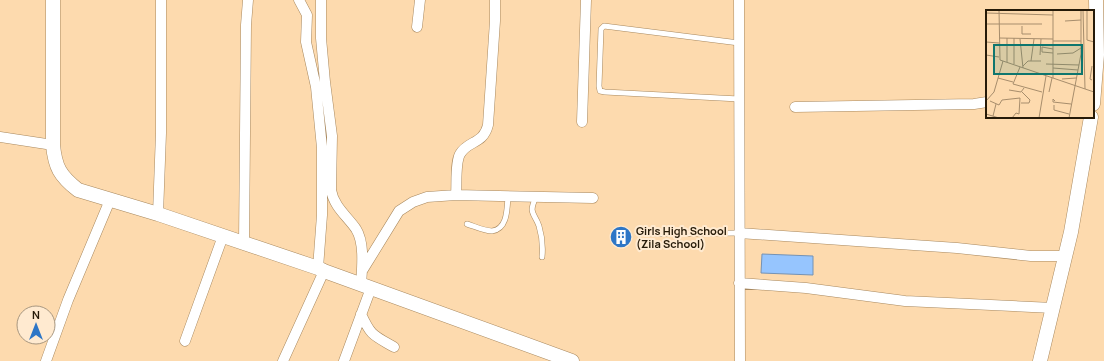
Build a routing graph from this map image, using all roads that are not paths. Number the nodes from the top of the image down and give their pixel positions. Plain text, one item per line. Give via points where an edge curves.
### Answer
1 (54, 0) edge
2 (161, 0) edge
3 (248, 0) edge
4 (299, 0) edge
5 (321, 0) edge
6 (420, 0) edge
7 (495, 0) edge
8 (586, 0) edge
9 (739, 0) edge
10 (1096, 0) edge
11 (417, 27) dead end
12 (1095, 38) edge
13 (739, 43) junction
14 (1094, 92) edge
15 (739, 98) junction
16 (986, 102) edge
17 (795, 107) dead end
18 (1091, 118) edge
19 (582, 122) dead end
20 (0, 137) edge
21 (53, 145) junction
22 (456, 195) junction
23 (508, 196) junction
24 (536, 197) junction
25 (593, 198) dead end
26 (110, 200) junction
27 (158, 214) junction
28 (467, 224) dead end
29 (739, 233) junction
30 (651, 234) dead end
31 (223, 236) junction
32 (244, 243) junction
33 (1065, 256) junction
34 (542, 257) dead end
35 (321, 269) junction
36 (365, 281) junction
37 (739, 283) junction
38 (1053, 308) junction
39 (361, 314) junction
40 (185, 341) dead end
41 (394, 346) dead end
42 (46, 361) edge
43 (283, 361) edge
44 (344, 361) edge
45 (572, 361) edge
46 (740, 361) edge
47 (1040, 361) edge

1 - 21 street
2 - 27 street
3 - 32 street
4 - 35 street via 307,16 306,42 316,87 322,148
5 - 36 street via 321,38 332,136 331,190 333,199 360,237
6 - 11 street
7 - 22 street via 488,125 484,136 459,155
8 - 19 street
9 - 13 street
10 - 12 street
12 - 14 street via 1097,55
13 - 15 street
13 - 15 lane via 604,26 601,29 599,86 600,90 605,92
15 - 29 street
16 - 17 street
18 - 33 street
20 - 21 street
21 - 26 street via 54,161 68,183 78,190
22 - 23 street
22 - 36 street via 427,197 404,206 396,216
23 - 24 street
23 - 28 lane via 507,213 498,229 491,231
24 - 25 street
24 - 34 lane via 532,212 539,226
26 - 27 street
26 - 42 street via 68,300
27 - 31 street
29 - 30 lane
29 - 33 street via 957,248 1031,256
29 - 37 street
31 - 32 street
31 - 40 street
32 - 35 street
33 - 38 street
35 - 36 street
35 - 43 street
36 - 39 street
36 - 45 street
37 - 38 street via 806,288 905,301
37 - 46 street
38 - 47 street
39 - 41 street via 372,335
39 - 44 street

